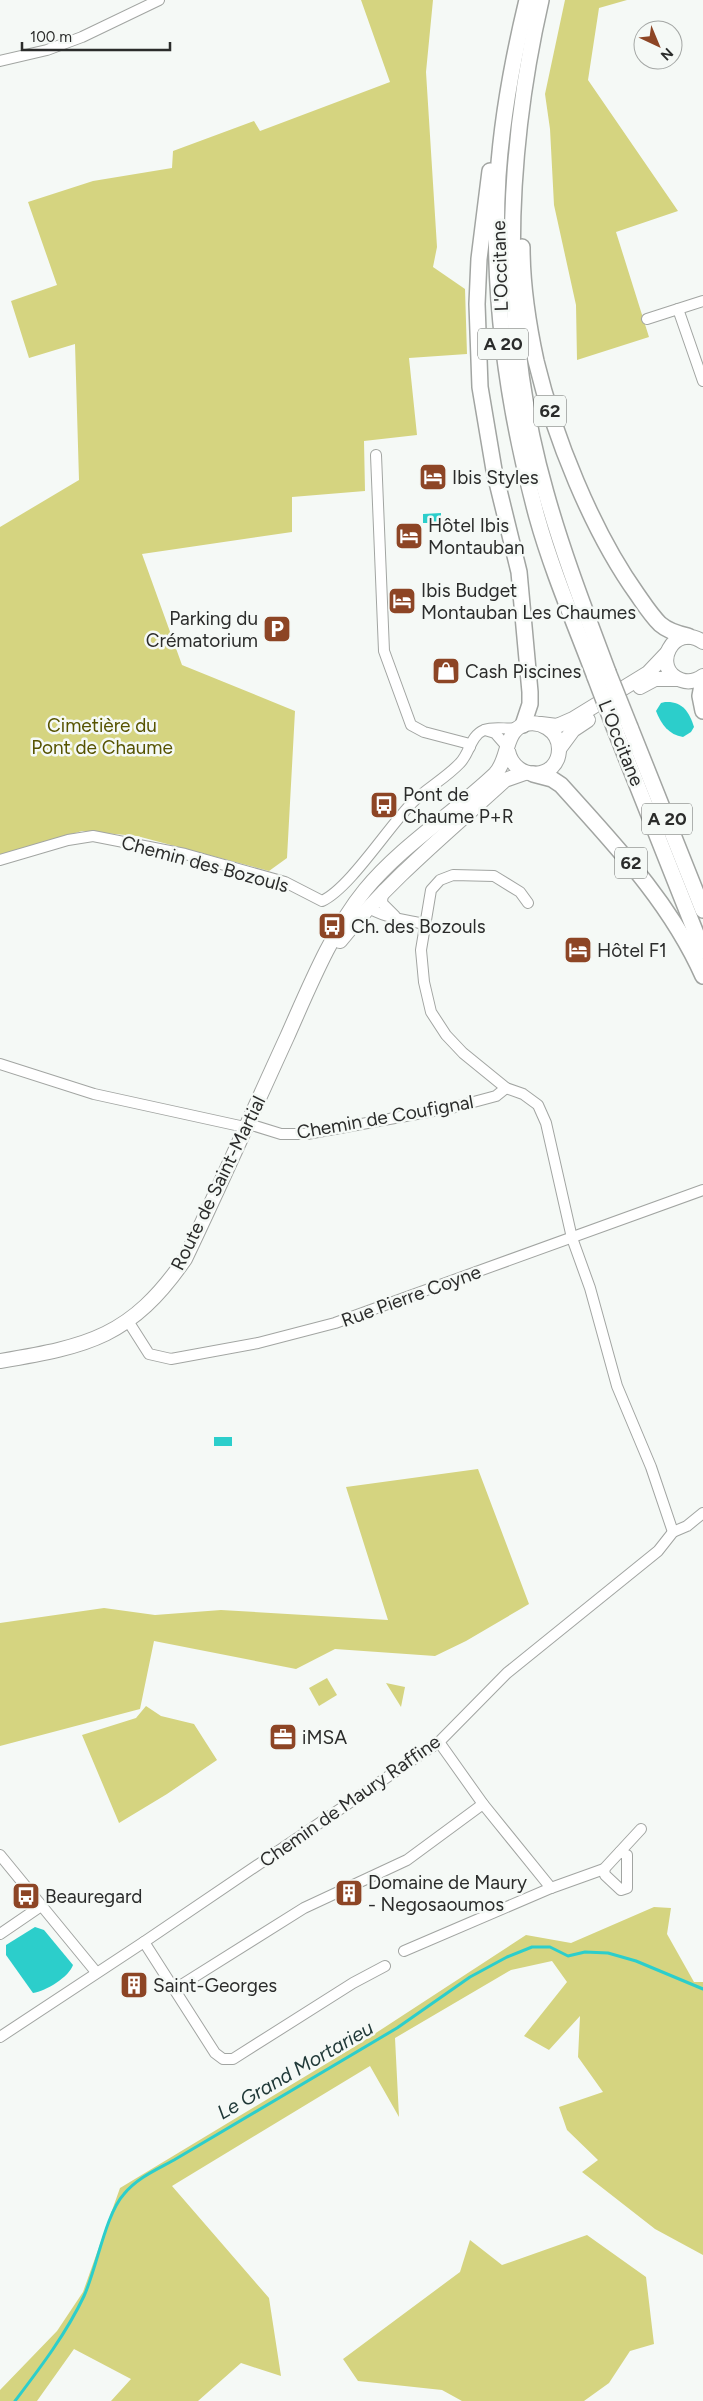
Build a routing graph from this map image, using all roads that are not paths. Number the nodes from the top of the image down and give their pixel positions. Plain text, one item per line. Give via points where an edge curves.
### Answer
1 (159, 0) edge
2 (526, 0) edge
3 (541, 0) edge
4 (0, 61) edge
5 (507, 100) junction
6 (516, 143) junction
7 (703, 300) edge
8 (678, 309) junction
9 (647, 319) dead end
10 (703, 381) edge
11 (376, 455) dead end
12 (698, 639) edge
13 (667, 653) junction
14 (602, 674) junction
15 (677, 678) junction
16 (703, 678) edge
17 (703, 711) edge
18 (540, 724) junction
19 (521, 727) junction
20 (484, 730) junction
21 (623, 730) junction
22 (470, 747) junction
23 (559, 749) junction
24 (508, 750) junction
25 (529, 774) junction
26 (411, 846) junction
27 (0, 860) edge
28 (383, 890) junction
29 (528, 903) dead end
30 (368, 908) junction
31 (703, 910) edge
32 (394, 916) junction
33 (424, 924) junction
34 (703, 951) edge
35 (322, 963) junction
36 (703, 976) edge
37 (0, 1064) edge
38 (506, 1088) junction
39 (246, 1126) junction
40 (703, 1190) edge
41 (572, 1238) junction
42 (128, 1321) junction
43 (0, 1361) edge
44 (703, 1513) edge
45 (673, 1532) junction
46 (439, 1742) junction
47 (483, 1804) junction
48 (641, 1829) dead end
49 (620, 1852) junction
50 (0, 1855) edge
51 (604, 1869) junction
52 (551, 1888) junction
53 (41, 1906) junction
54 (0, 1934) edge
55 (144, 1942) junction
56 (404, 1951) dead end
57 (385, 1966) dead end
58 (96, 1972) junction
59 (175, 1989) junction
60 (0, 2037) edge

1 - 4 street via 82,37 47,50
2 - 5 highway, L'Occitane / A 20
3 - 6 highway, L'Occitane / A 20 via 528,56
5 - 14 highway, L'Occitane / A 20 via 498,176 497,238 500,303 511,400 538,519
5 - 19 highway via 492,151 479,259 478,347 486,428 519,572 530,692 530,704
6 - 12 highway, 62 via 527,310 536,360 555,425 612,556 652,616 671,632
6 - 14 highway, L'Occitane / A 20 via 512,242 514,316 522,378 546,493
7 - 8 street
8 - 9 street
8 - 10 street
11 - 22 street via 384,651 411,725 424,732 466,742
12 - 13 main road via 674,641
13 - 15 main road via 668,668
13 - 18 main road via 648,672 573,719 557,726
14 - 21 highway, L'Occitane / A 20, bridge
15 - 16 main road via 692,681
15 - 23 main road via 655,679 646,683 573,730
16 - 17 highway via 700,696
18 - 19 main road
18 - 23 main road via 554,734
19 - 20 street
19 - 24 main road via 509,740
20 - 22 street, Chemin des Bozouls via 473,739
20 - 24 street via 494,734
21 - 31 highway, L'Occitane / A 20
21 - 34 highway, L'Occitane / A 20
22 - 27 street, Chemin des Bozouls via 458,766 420,795 346,881 322,901 302,889 276,880 185,854 93,836
23 - 25 main road via 554,764 541,773
24 - 25 main road via 513,765
24 - 26 main road, Route de Saint-Martial via 498,772
25 - 28 main road, Route de Saint-Martial via 505,780
25 - 36 highway, 62 via 552,779 561,785 636,868 669,912
26 - 30 main road via 368,895
26 - 35 main road, Route de Saint-Martial via 364,890 338,930
28 - 30 main road, Route de Saint-Martial
28 - 32 street via 382,903
29 - 33 street via 520,892 494,876 453,874 440,880 431,890
30 - 32 street
30 - 35 main road, Route de Saint-Martial
32 - 33 street
33 - 38 street via 421,950 424,982 432,1012 446,1035 463,1053
35 - 39 main road, Route de Saint-Martial
37 - 39 street, Chemin de Coufignal via 94,1094
38 - 39 street, Chemin de Coufignal via 496,1096 455,1106 307,1134 281,1134
38 - 41 street via 538,1104 546,1122
39 - 42 main road, Route de Saint-Martial via 185,1259 166,1287
40 - 41 street, Rue Pierre Coyne
41 - 42 street, Rue Pierre Coyne via 335,1323 258,1343 172,1359 149,1354
41 - 45 street via 590,1288 617,1386
42 - 43 main road, Route de Saint-Martial via 103,1336 78,1345
44 - 45 street, Chemin de Maury Raffine
45 - 46 street, Chemin de Maury Raffine via 658,1551 507,1672
46 - 47 street
46 - 55 street, Chemin de Maury Raffine
47 - 52 street
47 - 59 street via 407,1860 304,1908
48 - 49 street
49 - 51 street
49 - 51 street via 627,1855 627,1888 621,1890 605,1875
50 - 53 street
51 - 52 street
52 - 56 street
53 - 54 street
53 - 58 street
55 - 58 street, Chemin de Maury Raffine
55 - 59 street
57 - 59 street via 352,1983 233,2059 223,2059 215,2053
58 - 60 street, Chemin de Maury Raffine

